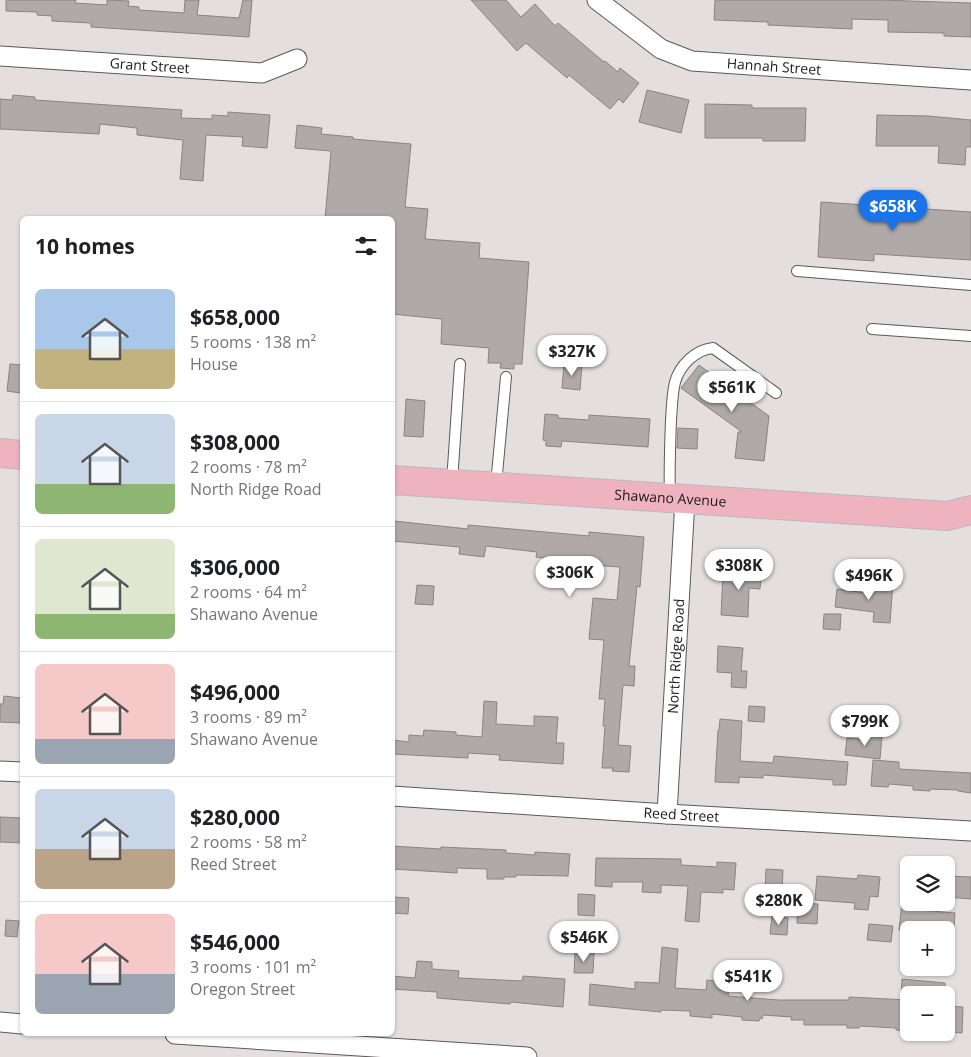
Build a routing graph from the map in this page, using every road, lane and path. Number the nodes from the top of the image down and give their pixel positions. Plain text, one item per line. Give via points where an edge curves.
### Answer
1 (597, 0) edge
2 (0, 56) edge
3 (297, 59) dead end
4 (971, 80) edge
5 (797, 271) dead end
6 (971, 285) edge
7 (872, 329) dead end
8 (971, 336) edge
9 (460, 364) dead end
10 (506, 377) dead end
11 (776, 393) dead end
12 (0, 453) edge
13 (20, 455) edge
14 (395, 480) edge
15 (452, 484) junction
16 (496, 487) junction
17 (678, 499) junction
18 (959, 513) edge
19 (971, 527) edge
20 (0, 771) edge
21 (20, 772) edge
22 (395, 796) edge
23 (667, 814) junction
24 (971, 831) edge
25 (0, 1022) edge
26 (20, 1024) edge
27 (206, 1036) edge
28 (527, 1057) edge

1 - 4 street, Hannah Street via 661,49 692,62
2 - 3 street, Grant Street via 262,73
5 - 6 lane
7 - 8 lane
9 - 15 lane
10 - 16 lane
11 - 17 lane via 713,348 696,353 683,366 675,381 670,449
12 - 13 main road
14 - 15 main road, Shawano Avenue
15 - 16 main road, Shawano Avenue
16 - 17 main road, Shawano Avenue
17 - 18 main road, Shawano Avenue
17 - 23 street, North Ridge Road
18 - 19 main road, Shawano Avenue
20 - 21 street
22 - 23 street, Reed Street
23 - 24 street, Reed Street
25 - 26 street
27 - 28 street

